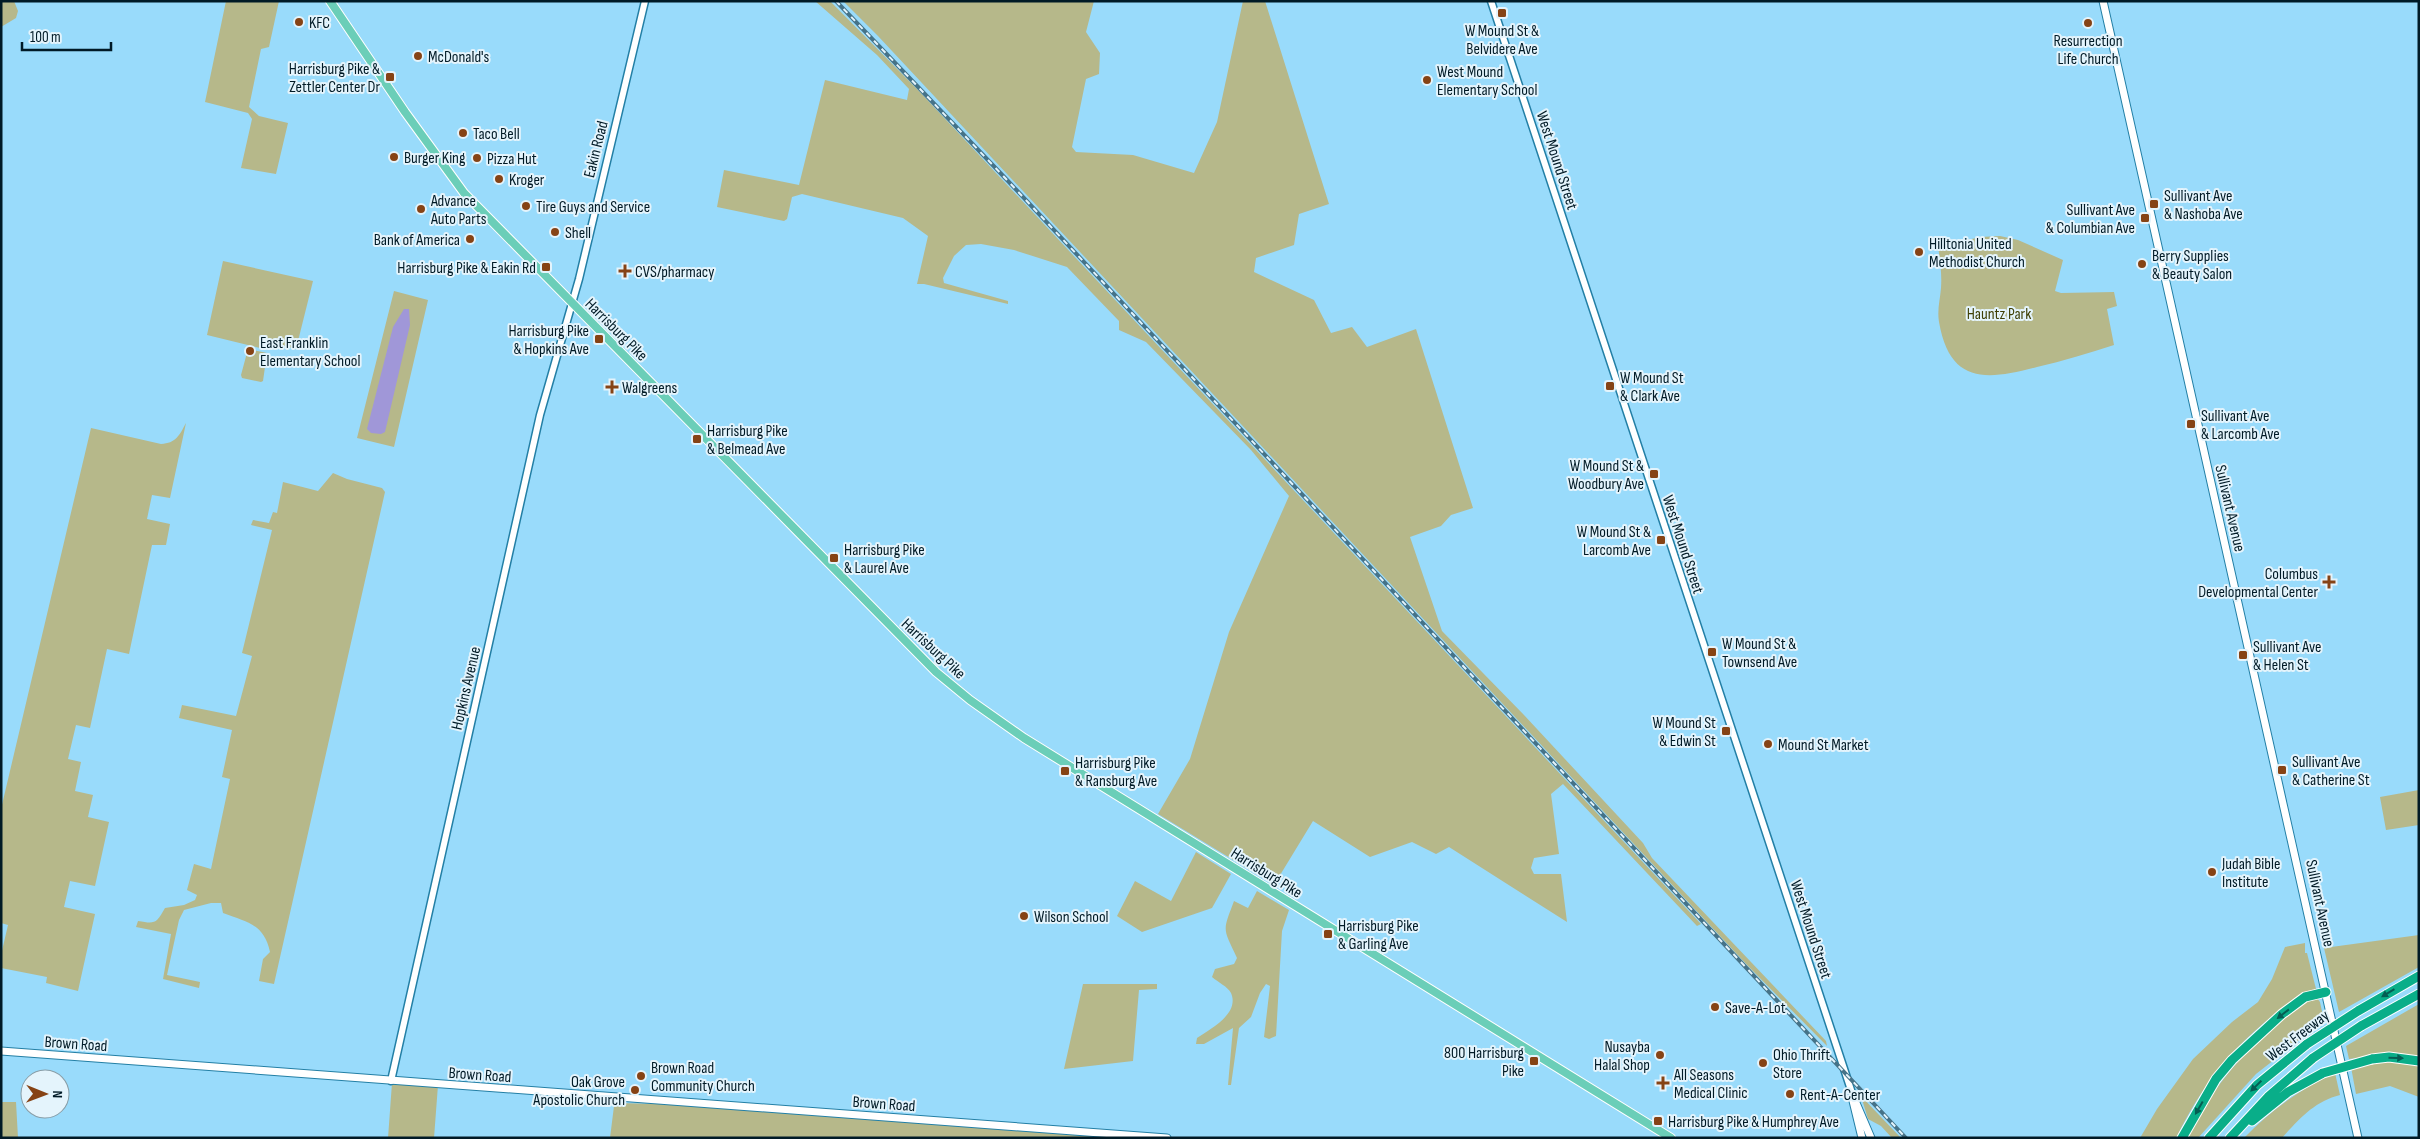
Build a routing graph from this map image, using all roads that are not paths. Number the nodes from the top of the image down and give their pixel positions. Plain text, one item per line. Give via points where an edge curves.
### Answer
1 (330, 1) edge
2 (645, 1) edge
3 (1491, 1) edge
4 (2103, 1) edge
5 (572, 302) junction
6 (2419, 976) edge
7 (2326, 992) junction
8 (2419, 994) edge
9 (1, 1051) edge
10 (2419, 1061) edge
11 (391, 1082) junction
12 (1853, 1096) junction
13 (1167, 1138) edge
14 (1671, 1138) edge
15 (1862, 1138) edge
16 (1871, 1138) edge
17 (2182, 1138) edge
18 (2209, 1138) edge
19 (2230, 1138) edge
20 (2358, 1138) edge

1 - 5 main road, Harrisburg Pike via 452,178
2 - 5 street, Eakin Road
3 - 12 street, West Mound Street
4 - 7 main road, Sullivant Avenue
5 - 11 street, Hopkins Avenue via 540,414
5 - 14 main road, Harrisburg Pike via 919,656 970,700 1040,749
6 -> 18 highway, West Freeway, bridge via 2307,1044 2257,1085
7 -> 17 highway via 2306,997 2282,1014 2238,1055 2216,1079
7 - 20 main road, Sullivant Avenue
8 - 19 highway, West Freeway, bridge via 2361,1026 2313,1058 2268,1097
9 - 11 main road, Brown Road
19 -> 10 highway, bridge via 2273,1102 2322,1073 2372,1059 2389,1057
11 - 13 main road, Brown Road
12 - 15 main road, West Mound Street
12 - 16 main road, West Mound Street

